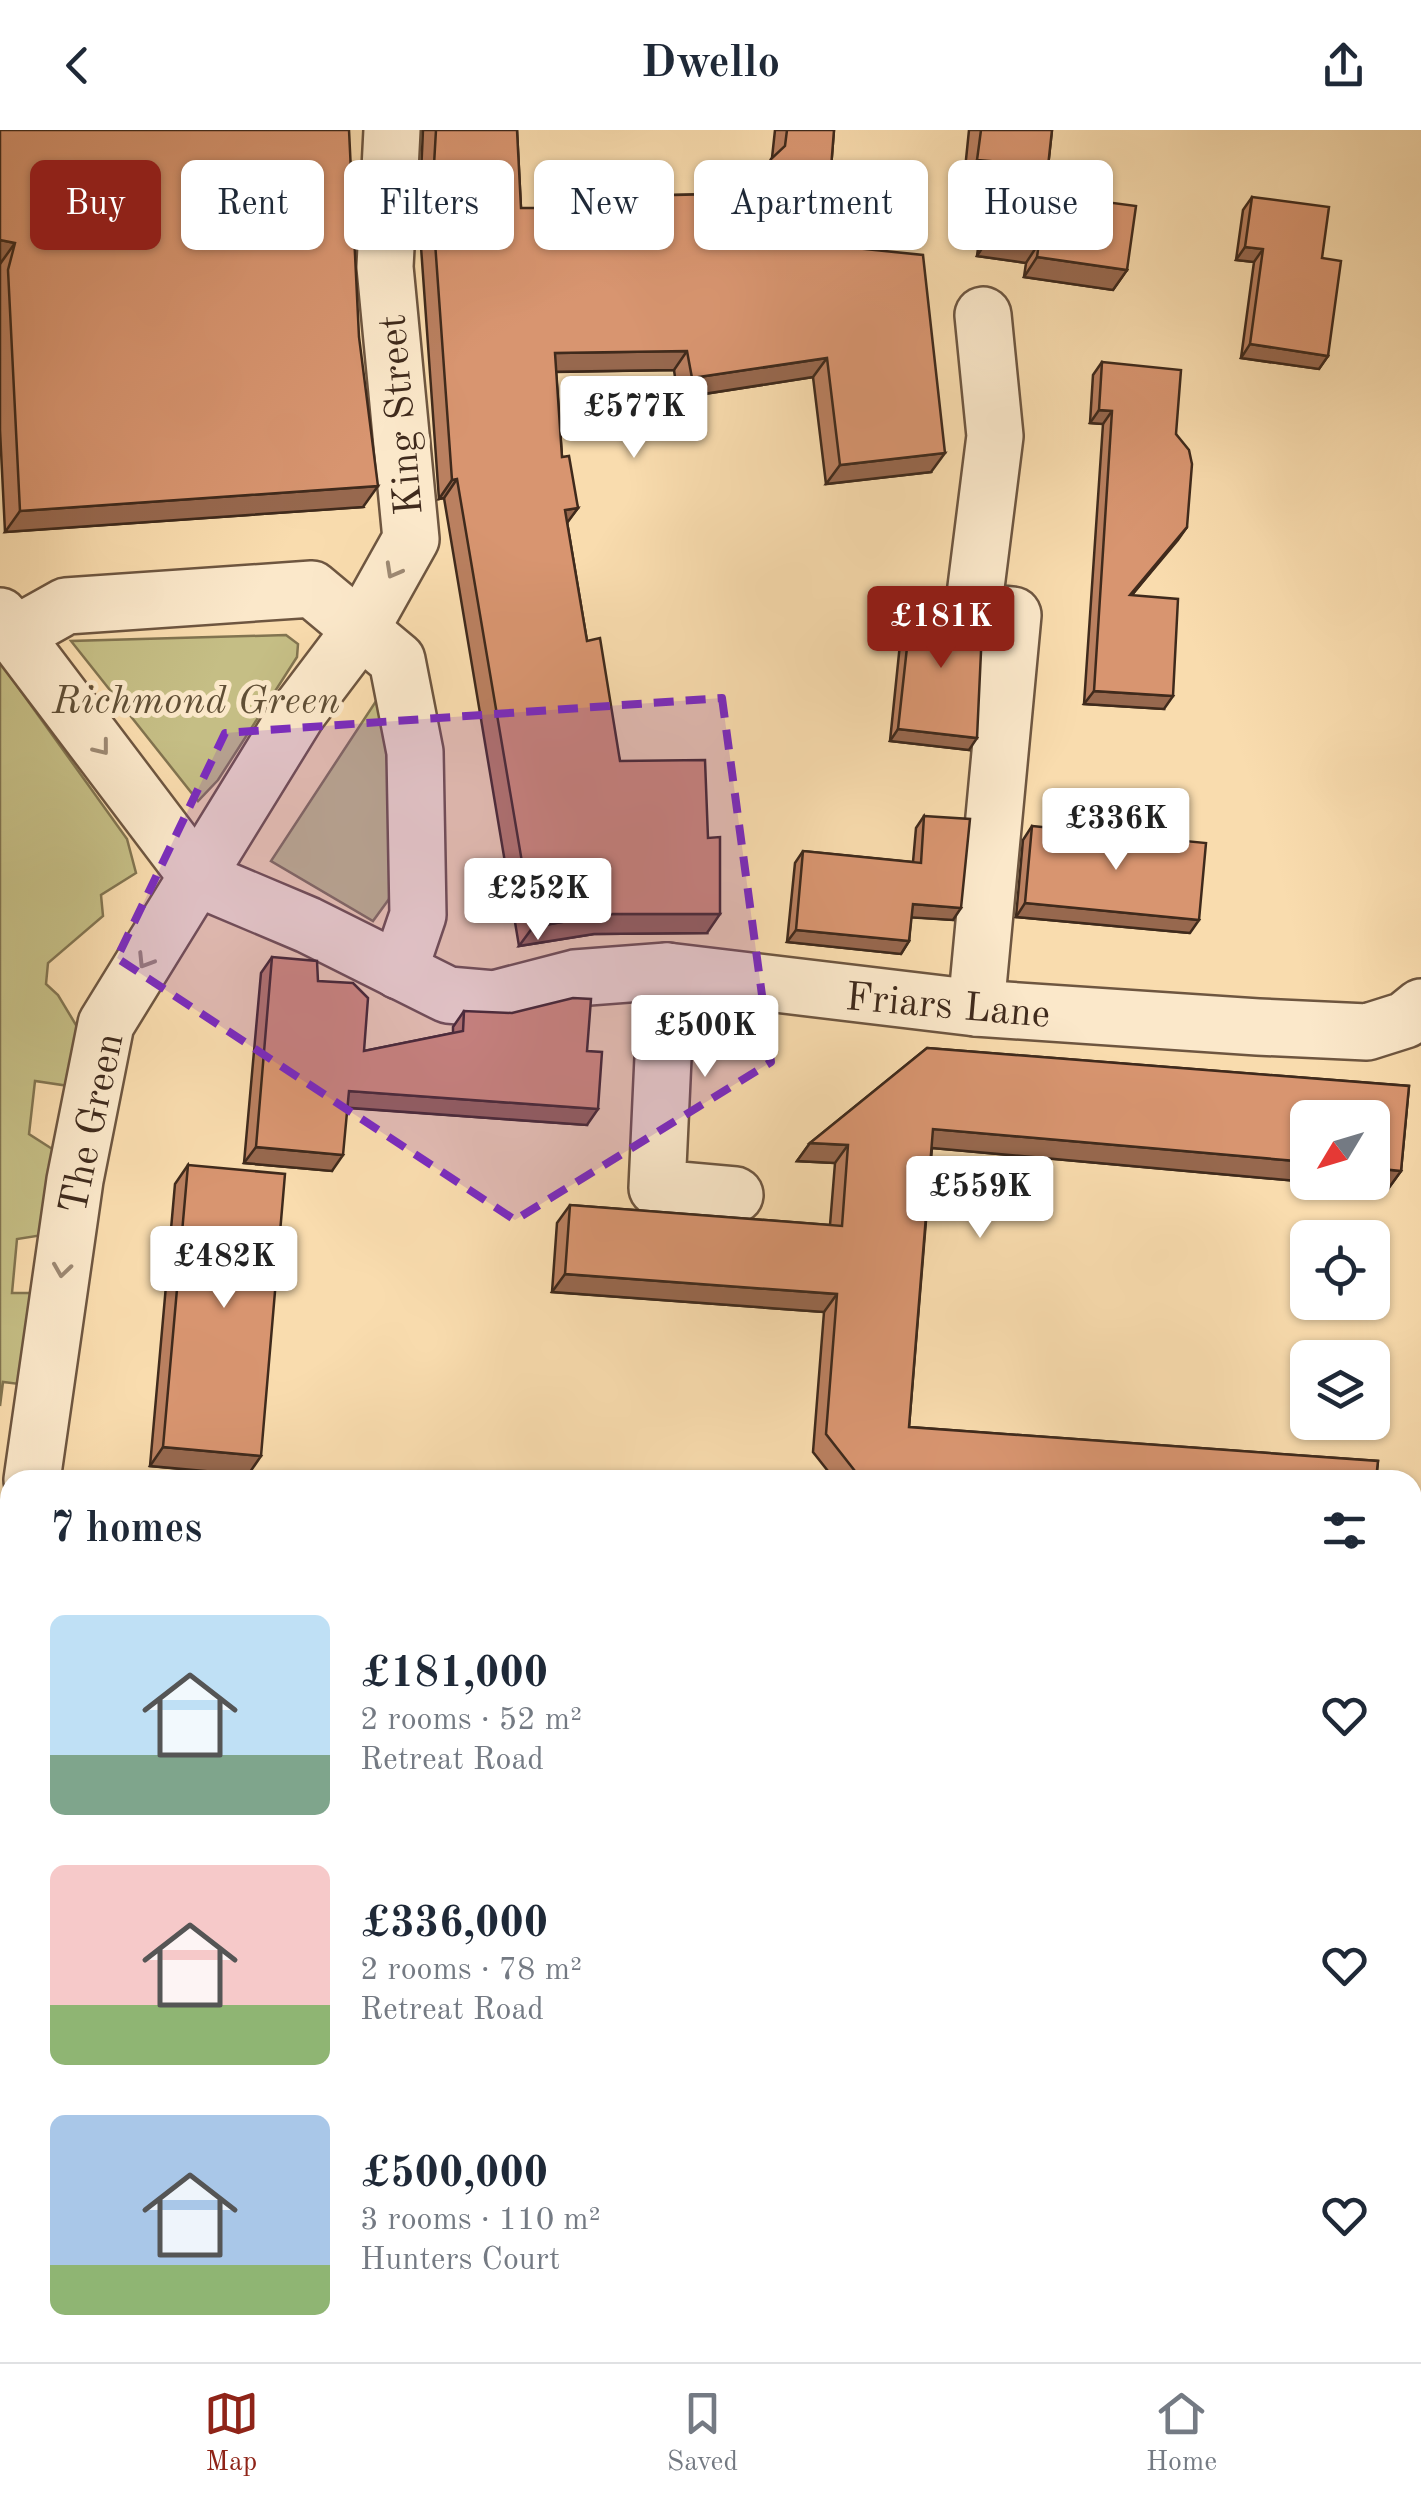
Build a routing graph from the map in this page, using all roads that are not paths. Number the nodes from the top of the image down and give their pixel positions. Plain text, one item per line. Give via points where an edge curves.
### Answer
1 (392, 130) edge
2 (983, 315) dead end
3 (7, 625) edge
4 (359, 632) junction
5 (199, 879) junction
6 (399, 971) junction
7 (667, 971) junction
8 (1421, 1007) edge
9 (976, 1008) junction
10 (735, 1196) dead end
11 (33, 1470) edge

1 -> 4 street, King Street via 385,268 411,539
2 - 9 street via 995,436 973,611 1013,616
3 - 4 street via 66,606 312,589
3 -> 5 street
4 - 5 street, King Street via 297,714
4 - 6 street via 397,660 415,752 418,915
5 - 6 street, Friars Lane
5 -> 11 street, The Green via 106,1024 75,1180
6 - 7 street, Friars Lane via 448,995 494,999 574,978
7 - 9 street, Friars Lane
7 - 10 street via 657,1188
8 - 9 street, Friars Lane via 1405,1020 1366,1032

